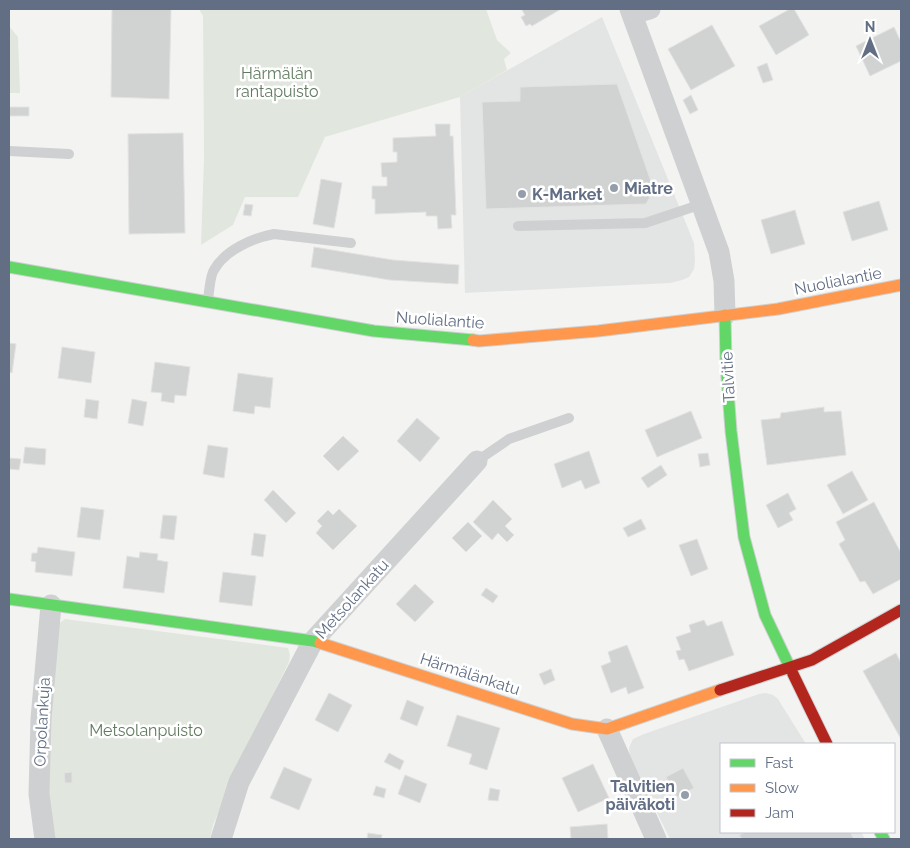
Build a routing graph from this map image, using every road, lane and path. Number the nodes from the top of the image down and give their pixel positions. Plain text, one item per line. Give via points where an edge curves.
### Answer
1 (637, 11) edge
2 (9, 151) edge
3 (69, 154) dead end
4 (702, 204) junction
5 (518, 226) dead end
6 (351, 243) dead end
7 (9, 268) edge
8 (901, 285) edge
9 (208, 302) junction
10 (725, 315) junction
11 (569, 418) dead end
12 (477, 461) joint
13 (9, 600) edge
14 (51, 605) junction
15 (901, 610) edge
16 (313, 641) junction
17 (789, 667) junction
18 (607, 729) junction
19 (827, 743) edge
20 (45, 839) edge
21 (221, 839) edge
22 (656, 839) edge

1 - 4 street, Talvitie
2 - 3 lane
4 - 5 lane via 644,223
4 - 10 street, Talvitie via 719,252
6 - 9 lane via 274,234 262,237 228,252 213,270
7 - 9 street, Nuolialantie
8 - 10 street, Nuolialantie via 778,309
9 - 10 street, Nuolialantie via 374,331 479,341 598,331
10 - 17 street, Talvitie via 731,431 744,538 765,615
11 - 12 lane via 509,439
12 - 16 street, Metsolankatu
13 - 14 street, Härmälänkatu
14 - 16 street, Härmälänkatu
14 - 20 street, Orpolankuja via 41,719 39,794
15 - 17 street, Härmälänkatu via 812,660
16 - 18 street, Härmälänkatu via 572,724
16 - 21 street, Metsolankatu via 239,782
17 - 18 street, Härmälänkatu
17 - 19 street, Talvitie
18 - 22 street

